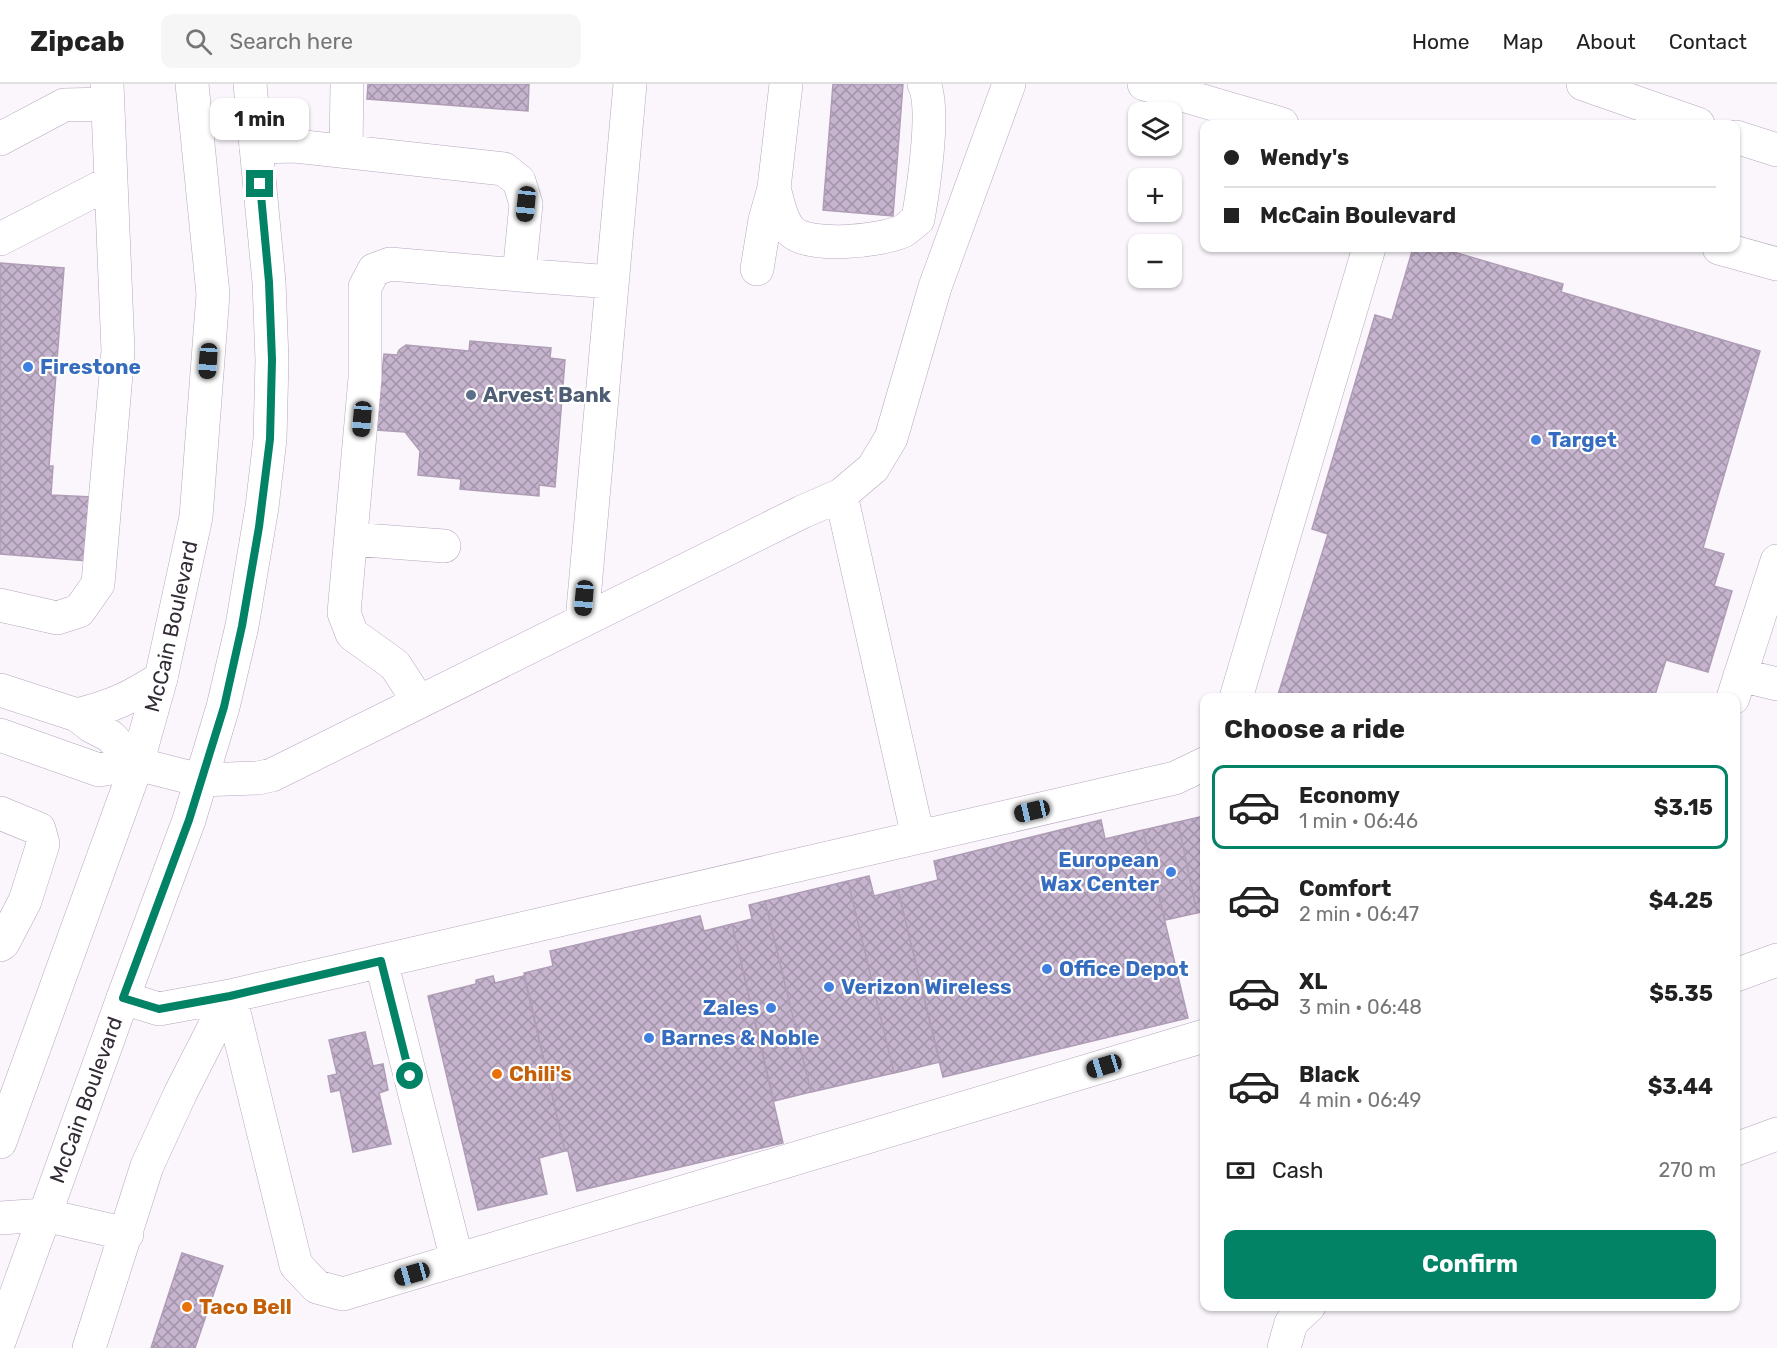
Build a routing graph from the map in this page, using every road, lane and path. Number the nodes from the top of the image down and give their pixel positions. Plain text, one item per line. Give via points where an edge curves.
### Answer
1 (192, 84) edge
2 (250, 84) edge
3 (347, 84) edge
4 (630, 84) edge
5 (786, 84) edge
6 (924, 84) edge
7 (1009, 84) edge
8 (1144, 84) edge
9 (1583, 84) edge
10 (108, 94) edge
11 (1268, 120) edge
12 (1686, 120) edge
13 (1740, 138) edge
14 (0, 139) edge
15 (256, 147) junction
16 (1777, 150) edge
17 (346, 151) junction
18 (111, 182) junction
19 (774, 188) junction
20 (918, 219) junction
21 (957, 225) junction
22 (0, 239) edge
23 (1368, 252) edge
24 (1734, 252) edge
25 (1777, 264) edge
26 (757, 269) dead end
27 (519, 275) junction
28 (612, 282) junction
29 (841, 495) junction
30 (351, 539) junction
31 (444, 546) dead end
32 (1777, 561) edge
33 (0, 604) edge
34 (582, 621) junction
35 (161, 678) junction
36 (1777, 684) edge
37 (1737, 686) edge
38 (0, 690) edge
39 (1237, 693) edge
40 (419, 702) junction
41 (77, 715) junction
42 (0, 735) edge
43 (137, 764) junction
44 (1200, 766) edge
45 (200, 780) junction
46 (0, 813) edge
47 (918, 837) junction
48 (4, 933) edge
49 (1777, 960) edge
50 (381, 961) junction
51 (1740, 974) edge
52 (230, 996) junction
53 (123, 998) junction
54 (1200, 1036) edge
55 (1777, 1134) edge
56 (0, 1142) edge
57 (1740, 1148) edge
58 (44, 1215) junction
59 (0, 1218) edge
60 (127, 1234) junction
61 (457, 1260) junction
62 (1304, 1311) edge
63 (0, 1339) edge
64 (89, 1348) edge
65 (1284, 1348) edge

1 - 35 main road, McCain Boulevard via 213,294 196,517
2 - 15 main road, McCain Boulevard
3 - 17 main road
4 - 28 main road
5 - 19 main road
6 - 20 main road via 930,110
7 - 21 main road
8 - 11 main road
9 - 12 main road
10 - 14 main road via 64,105
10 - 18 main road
13 - 16 main road
15 - 17 main road
15 - 45 main road, McCain Boulevard via 269,282 270,439 242,626 224,707
17 - 27 main road via 504,170 519,181 526,204
18 - 22 main road
18 - 33 main road via 118,351 98,584 79,611 57,618
19 - 20 main road via 780,212 791,231 806,240 878,238 904,231
19 - 26 main road
20 - 21 main road
21 - 29 main road via 891,438 873,468
23 - 39 main road
24 - 25 main road
27 - 28 main road
27 - 30 main road via 390,264 374,270 365,287 365,378
28 - 34 main road
29 - 34 main road
29 - 47 main road
30 - 31 main road
30 - 40 main road via 344,613 352,634 395,665
32 - 37 main road
34 - 40 main road
35 - 41 main road via 132,697
35 - 43 main road, McCain Boulevard
36 - 37 main road
38 - 41 main road
40 - 45 main road via 272,775
41 - 43 main road via 110,736
42 - 43 main road via 99,770
43 - 45 main road
43 - 56 main road, McCain Boulevard
44 - 47 main road via 1175,778
45 - 53 main road, McCain Boulevard
46 - 48 main road via 39,828 43,844 26,901
47 - 50 main road
49 - 51 main road
50 - 52 main road
50 - 61 main road
52 - 53 main road via 159,1009
52 - 60 main road via 147,1166
52 - 61 main road via 296,1265 317,1287 343,1294
53 - 58 main road, McCain Boulevard
54 - 61 main road
55 - 57 main road
58 - 59 main road
58 - 60 main road
58 - 63 main road, McCain Boulevard
60 - 64 main road
62 - 65 main road via 1291,1323

